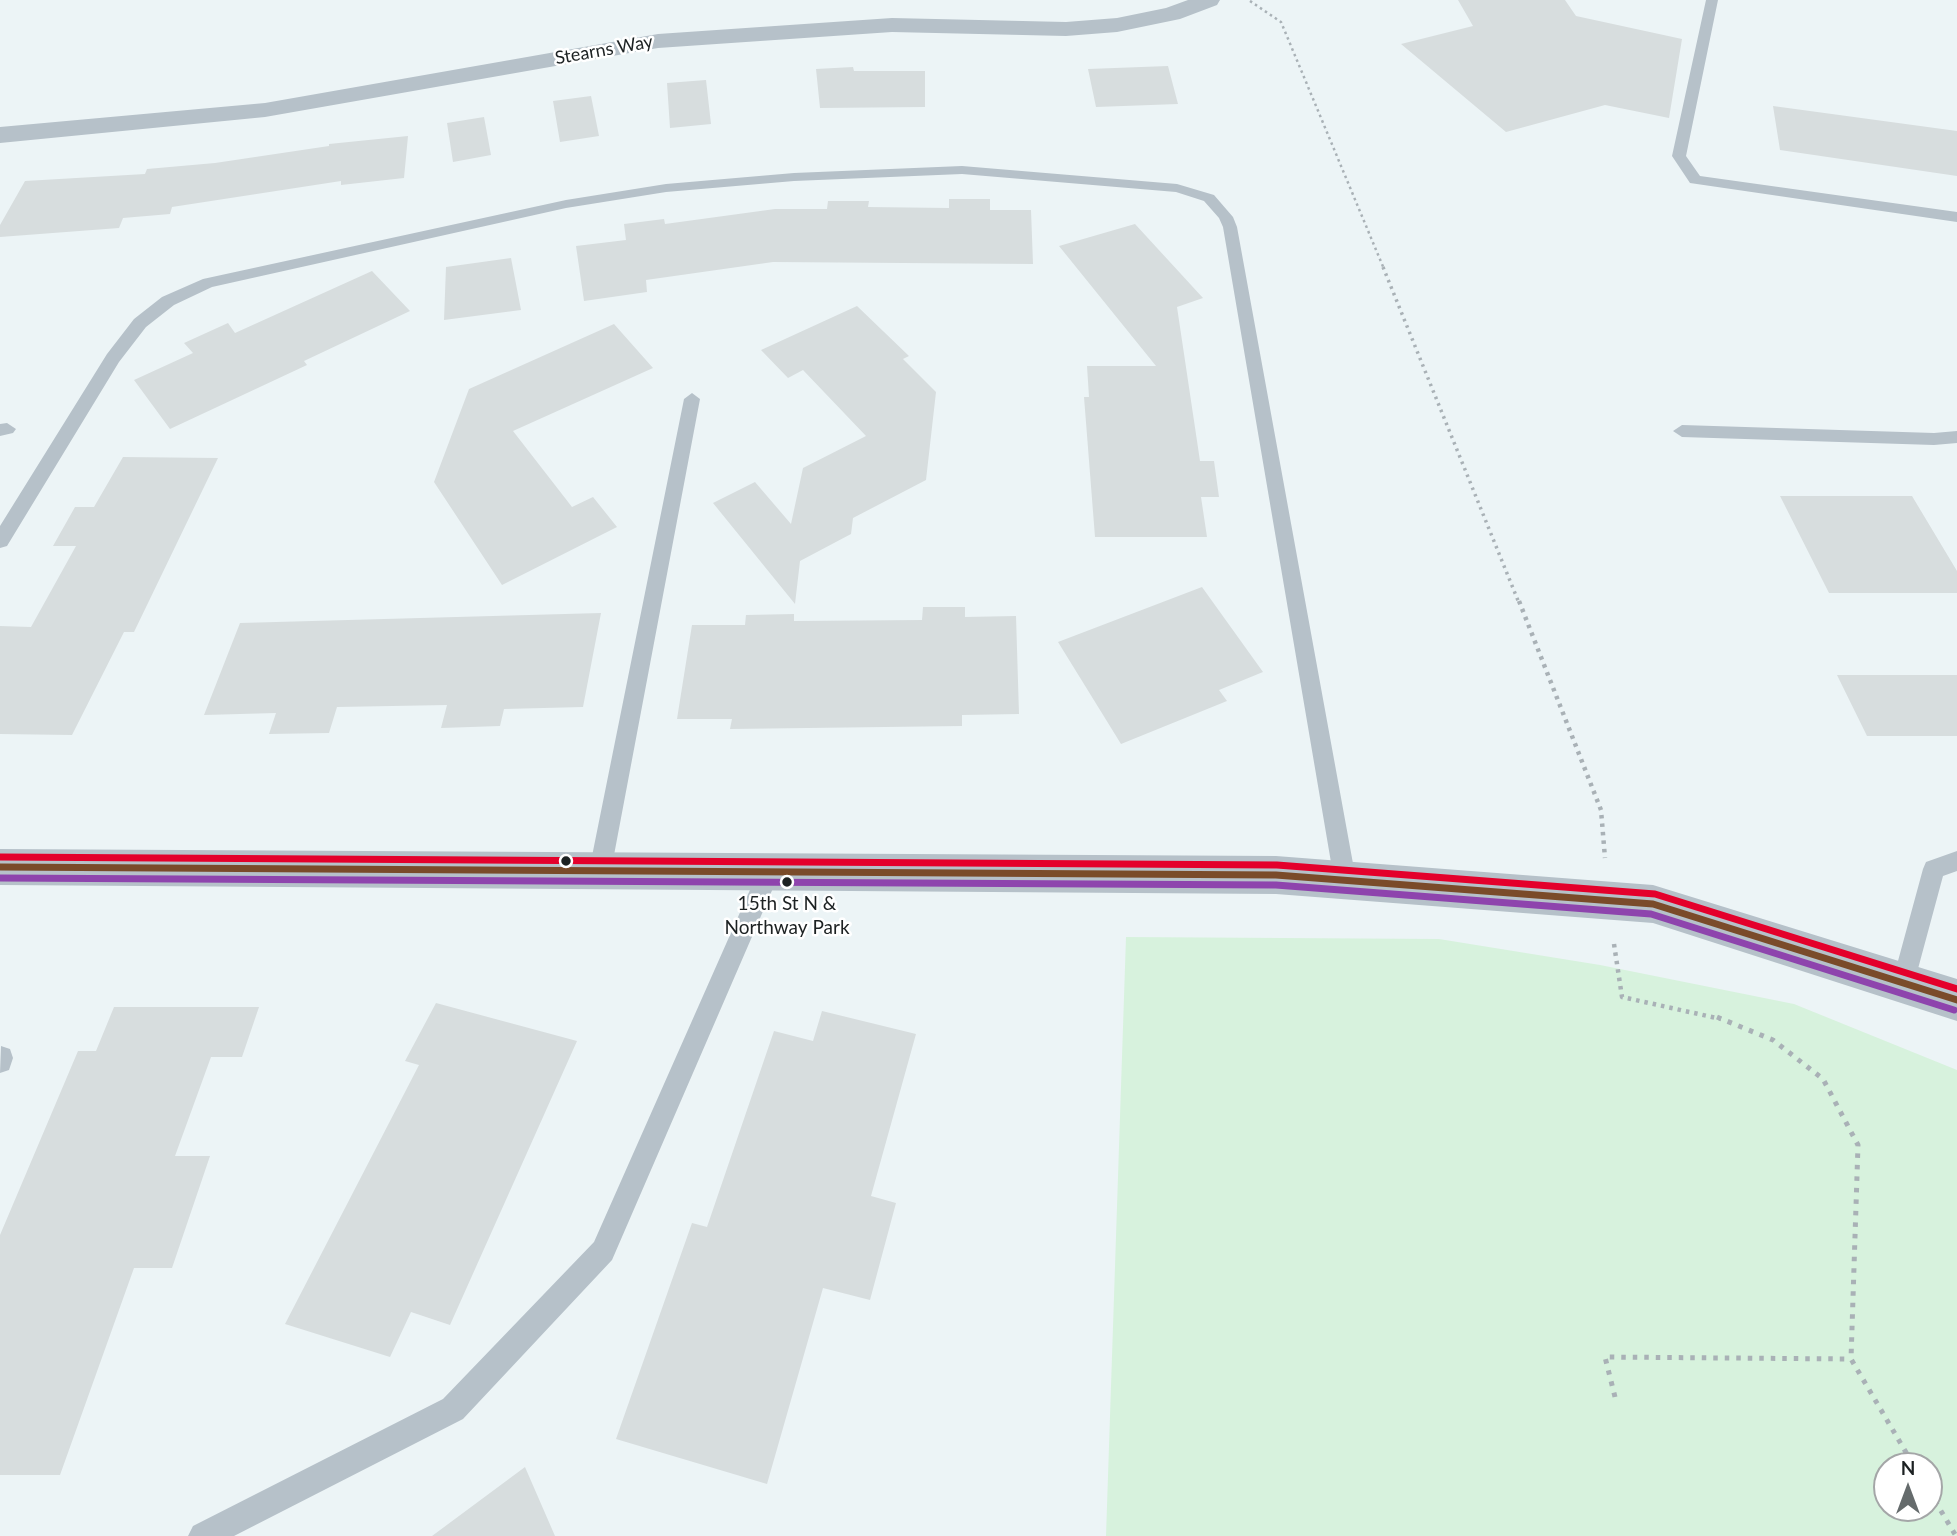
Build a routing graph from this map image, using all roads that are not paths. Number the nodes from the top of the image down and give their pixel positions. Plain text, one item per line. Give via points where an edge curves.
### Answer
1 (1209, 0) edge
2 (1712, 0) edge
3 (0, 135) edge
4 (1957, 217) edge
5 (692, 399) dead end
6 (1682, 430) dead end
7 (1957, 437) edge
8 (0, 541) edge
9 (1957, 861) edge
10 (0, 867) edge
11 (600, 871) junction
12 (769, 872) junction
13 (1345, 880) junction
14 (1904, 983) junction
15 (1957, 1000) edge
16 (221, 1532) edge

1 - 3 street, Stearns Way via 1172,14 1079,28 892,24 658,41 265,110
2 - 4 lane via 1679,156 1695,180
5 - 11 lane
6 - 7 lane
8 - 13 lane via 113,358 140,323 168,301 208,283 566,204 666,188 962,170 1177,188 1209,198 1230,227
9 - 14 lane via 1934,869
10 - 11 street
11 - 12 street
12 - 13 street
12 - 16 lane via 603,1251 453,1409
13 - 14 street via 1653,904
14 - 15 street

